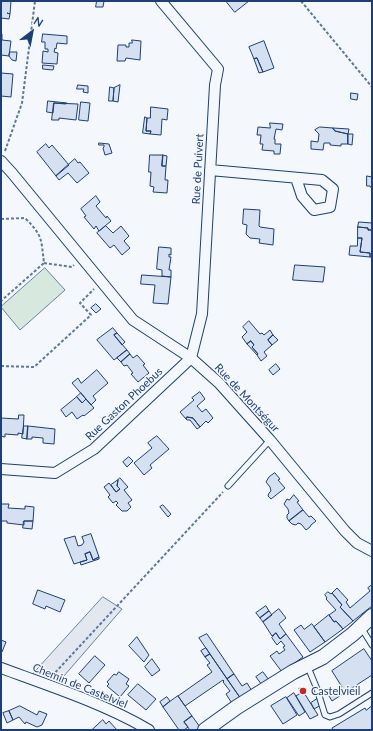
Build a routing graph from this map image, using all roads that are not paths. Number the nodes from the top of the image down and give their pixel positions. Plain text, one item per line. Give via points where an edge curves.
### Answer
1 (161, 1) edge
2 (1, 162) edge
3 (210, 170) junction
4 (296, 178) dead end
5 (191, 358) junction
6 (270, 440) junction
7 (1, 468) edge
8 (228, 486) road end
9 (372, 551) edge
10 (372, 616) edge
11 (368, 628) edge
12 (372, 645) edge
13 (1, 668) edge
14 (310, 672) junction
15 (372, 693) edge
16 (149, 730) edge
17 (205, 730) edge
18 (218, 730) edge

1 - 3 street, Rue de Puivert via 218,69
2 - 5 street, Rue de Montségur via 134,320
3 - 4 street
3 - 5 street, Rue de Puivert via 202,314
5 - 6 street, Rue de Montségur via 219,383
5 - 7 street, Rue Gaston Phoebus via 94,449 55,473
6 - 8 lane
6 - 9 street, Rue de Montségur via 344,531 357,543
10 - 17 main road via 323,657 287,676
11 - 12 lane
11 - 14 main road via 359,638
13 - 16 street, Chemin de Castelviel via 74,695
14 - 15 lane via 325,715 330,717
14 - 18 main road via 284,684

